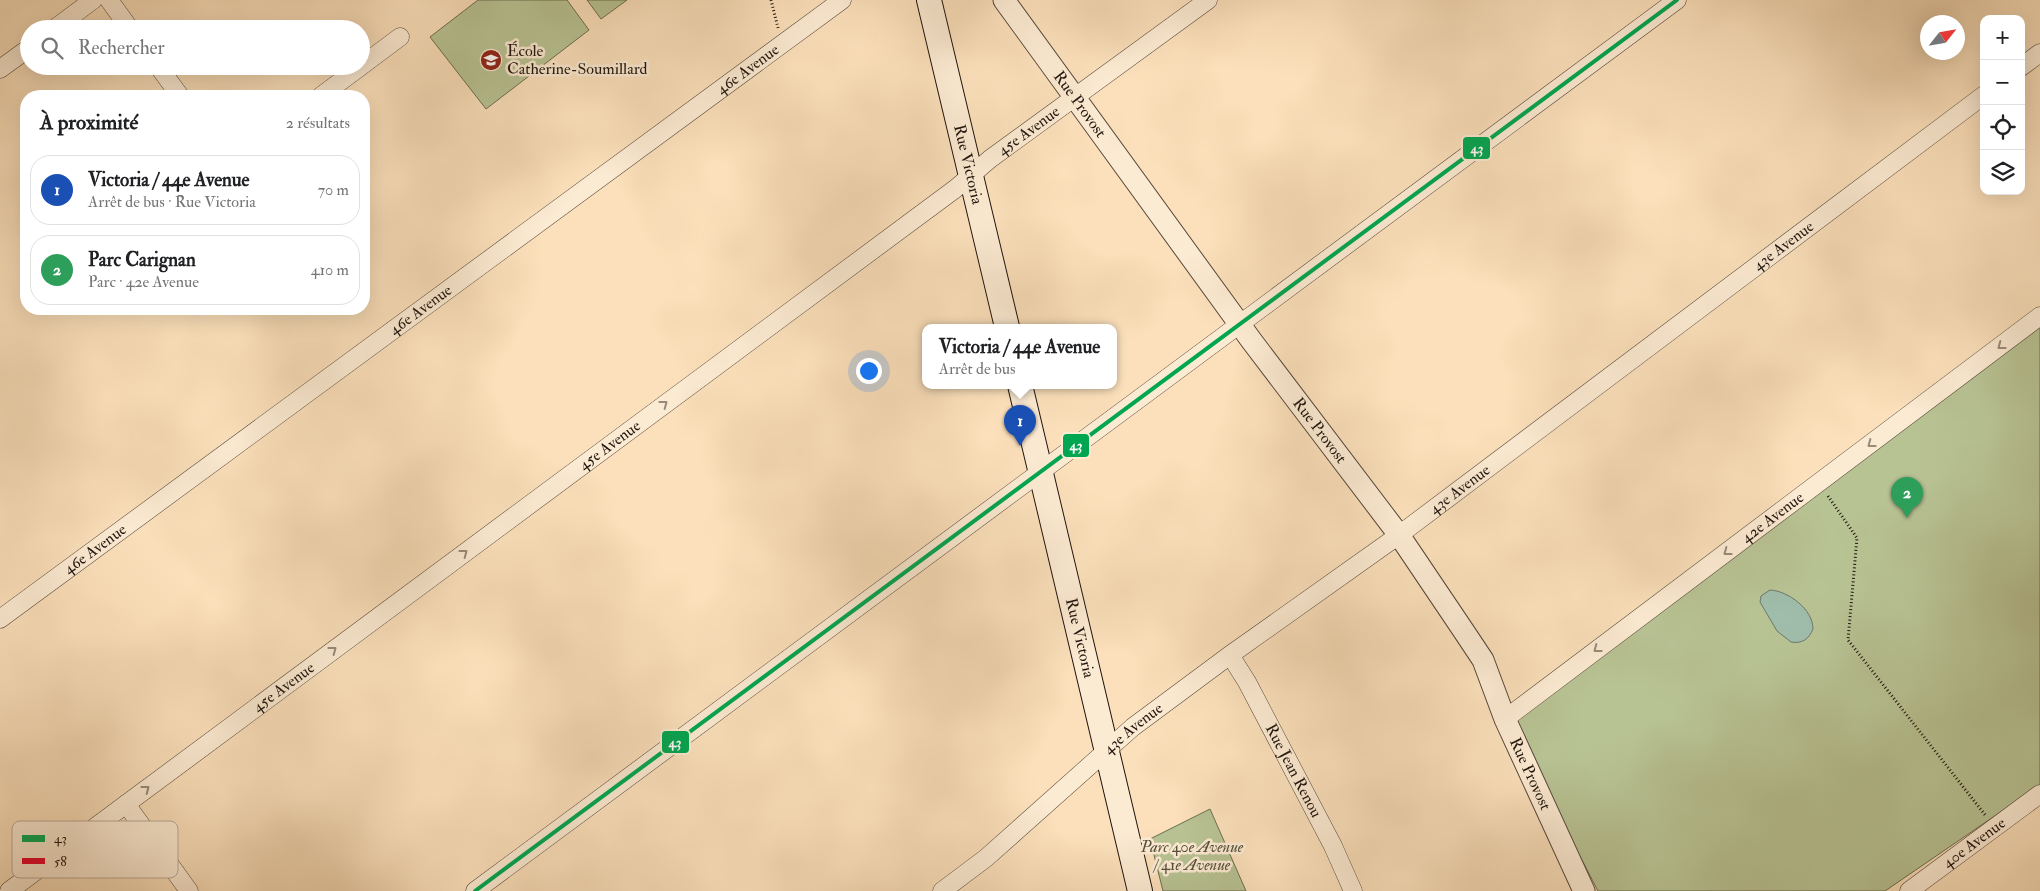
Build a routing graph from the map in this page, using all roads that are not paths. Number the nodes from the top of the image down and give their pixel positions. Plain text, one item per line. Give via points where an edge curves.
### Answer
1 (93, 0) edge
2 (109, 0) edge
3 (842, 0) edge
4 (929, 0) edge
5 (1004, 0) edge
6 (1208, 0) edge
7 (1678, 0) edge
8 (66, 20) edge
9 (123, 20) edge
10 (400, 38) dead end
11 (2040, 53) edge
12 (20, 55) edge
13 (370, 60) edge
14 (2025, 64) edge
15 (0, 70) edge
16 (165, 75) edge
17 (350, 75) edge
18 (176, 90) edge
19 (329, 90) edge
20 (1074, 97) junction
21 (1980, 99) edge
22 (971, 177) junction
23 (2040, 316) edge
24 (1006, 324) edge
25 (1240, 325) junction
26 (1021, 389) edge
27 (1041, 472) junction
28 (1398, 535) junction
29 (0, 619) edge
30 (1230, 655) junction
31 (1505, 719) junction
32 (1107, 750) junction
33 (2040, 794) edge
34 (126, 804) junction
35 (103, 821) edge
36 (138, 821) edge
37 (178, 876) edge
38 (26, 878) edge
39 (9, 891) edge
40 (189, 891) edge
41 (475, 891) edge
42 (942, 891) edge
43 (1140, 891) edge
44 (1353, 891) edge
45 (1584, 891) edge
46 (1909, 891) edge

1 - 8 street
2 - 9 street
3 - 29 street, 46e Avenue
4 - 22 main road, Rue Victoria
5 - 20 street, Rue Provost
6 - 20 street, 45e Avenue
7 - 25 street
10 - 13 street
11 - 14 street
12 - 15 street
16 - 18 street
17 - 19 street
20 - 22 street, 45e Avenue via 990,159
20 - 25 street, Rue Provost
21 - 28 street, 43e Avenue
22 - 24 main road, Rue Victoria
34 -> 22 street, 45e Avenue
23 -> 31 street, 42e Avenue
25 - 27 street
25 - 28 street, Rue Provost
26 - 27 main road, Rue Victoria
27 - 32 main road, Rue Victoria
27 - 41 street
28 - 30 street, 43e Avenue
28 - 31 street, Rue Provost via 1483,660
30 - 32 street, 43e Avenue
30 - 44 street, Rue Jean Renou via 1333,846
31 - 45 street, Rue Provost
32 - 42 street, 43e Avenue via 986,858
32 - 43 main road, Rue Victoria
33 - 46 street, 40e Avenue
34 - 35 street, 45e Avenue
34 - 36 street
37 - 40 street
38 - 39 street, 45e Avenue

